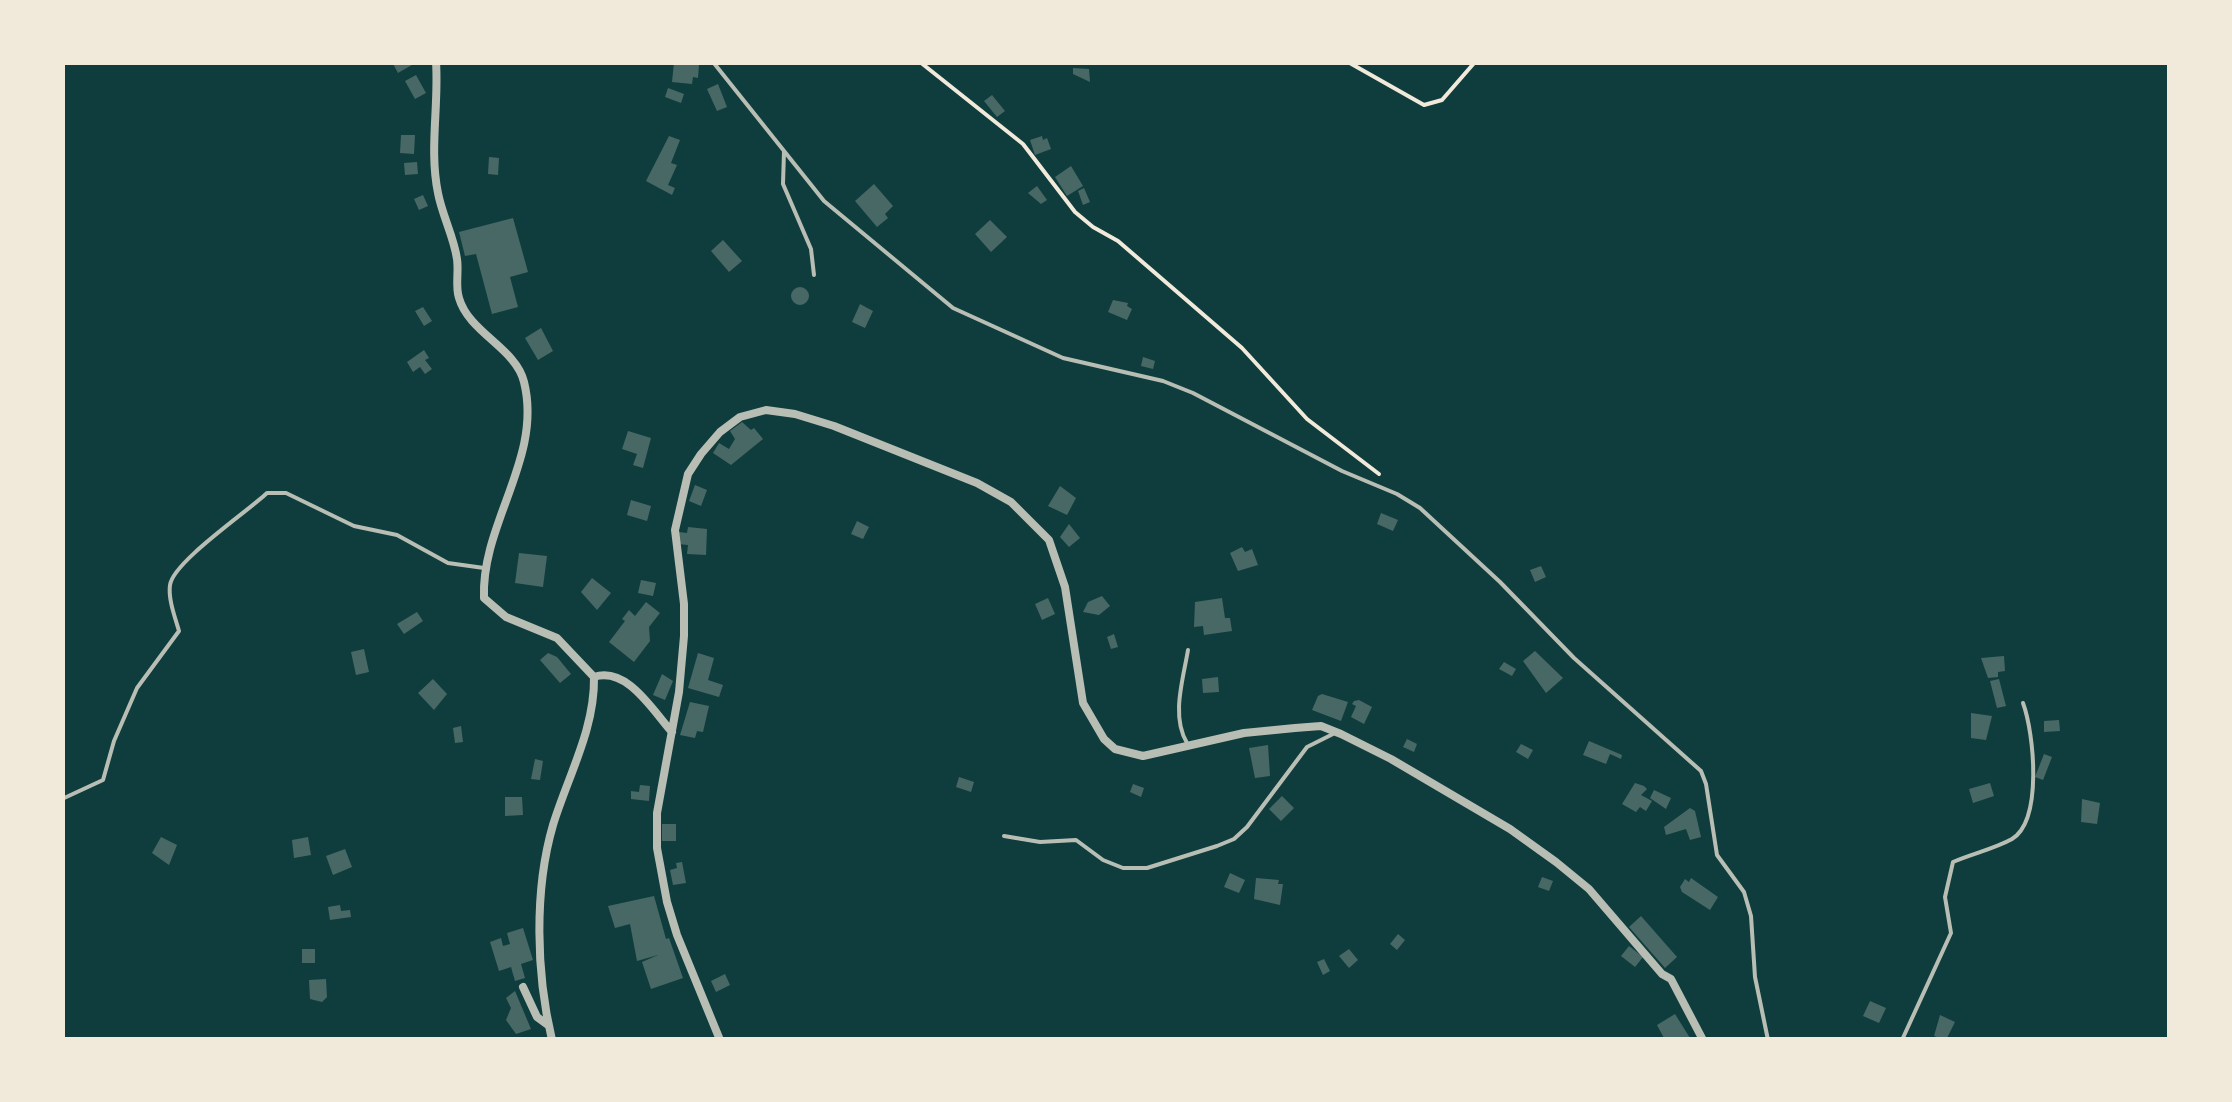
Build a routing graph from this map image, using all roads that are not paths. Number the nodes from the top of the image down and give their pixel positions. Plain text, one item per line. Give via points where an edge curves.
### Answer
1 (436, 62) edge
2 (713, 62) edge
3 (784, 151) junction
4 (814, 275) dead end
5 (485, 568) junction
6 (1188, 650) dead end
7 (594, 677) junction
8 (2023, 704) dead end
9 (672, 732) junction
10 (1337, 732) junction
11 (1187, 743) junction
12 (62, 799) edge
13 (1004, 836) dead end
14 (524, 988) dead end
15 (548, 1025) junction
16 (552, 1040) edge
17 (720, 1040) edge
18 (1703, 1040) edge
19 (1768, 1040) edge
20 (1902, 1040) edge

1 - 5 street via 438,193 458,259 458,297 524,379 526,442
2 - 3 lane
3 - 4 lane via 783,184 811,249
3 - 19 lane via 824,201 953,308 1063,358 1193,393 1420,508 1701,770 1716,854 1744,892 1751,916
5 - 7 street via 484,598 506,617 558,638
5 - 12 lane via 448,564 397,535 354,526 286,493 267,493 170,578 179,631 137,688 104,780
6 - 11 lane via 1178,715
7 - 9 street via 615,676 632,687
7 - 15 street via 587,732 542,867 538,927
8 - 20 lane via 2033,761 2027,822 2014,838 1953,862 1945,896 1951,934
9 - 11 street via 684,636 678,505 688,474 720,432 766,410 834,426 1011,502 1049,540 1064,587 1083,702 1104,739 1143,756
9 - 17 street via 657,813 658,848 677,935
10 - 11 street via 1321,726
10 - 13 lane via 1307,746 1234,839 1147,868 1123,868 1076,840
10 - 18 street via 1510,829 1589,889 1671,979
14 - 15 street
15 - 16 street

